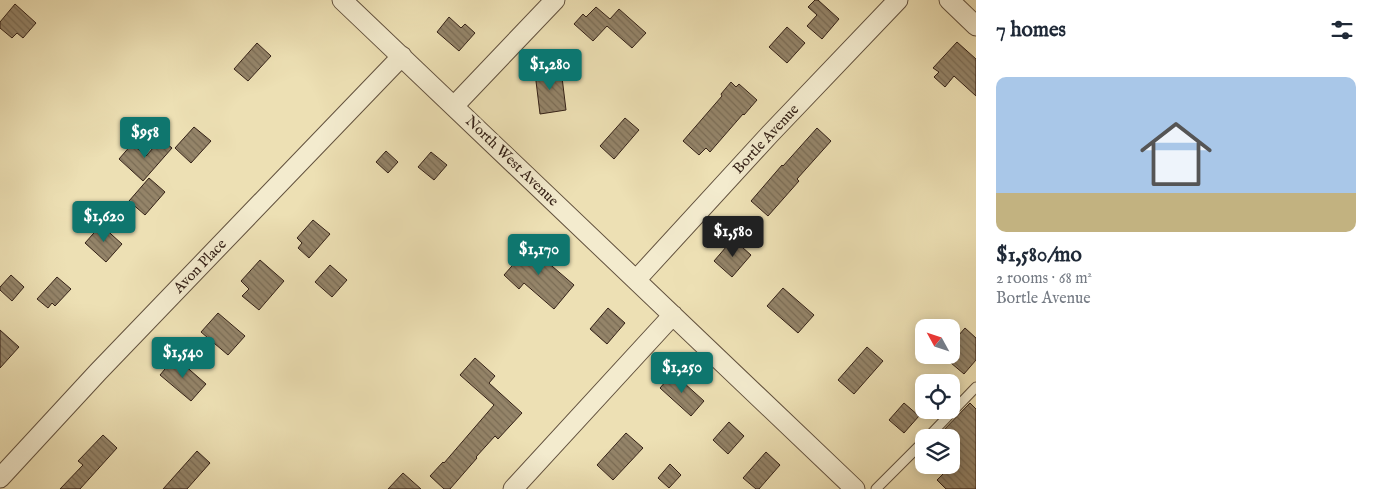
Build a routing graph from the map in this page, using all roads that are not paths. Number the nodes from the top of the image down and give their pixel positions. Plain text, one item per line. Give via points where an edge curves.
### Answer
1 (342, 0) edge
2 (554, 0) edge
3 (898, 0) edge
4 (949, 0) edge
5 (976, 26) edge
6 (402, 56) junction
7 (454, 106) junction
8 (636, 280) junction
9 (674, 315) junction
10 (976, 387) edge
11 (936, 429) edge
12 (915, 450) edge
13 (0, 478) edge
14 (850, 488) edge
15 (513, 489) edge
16 (876, 489) edge

1 - 6 street, North West Avenue
2 - 7 street
3 - 8 street, Bortle Avenue
4 - 5 street
6 - 7 street, North West Avenue
6 - 13 street, Avon Place
7 - 8 street, North West Avenue
8 - 9 street, North West Avenue
9 - 14 street, North West Avenue
9 - 15 street
10 - 11 lane
12 - 16 lane

